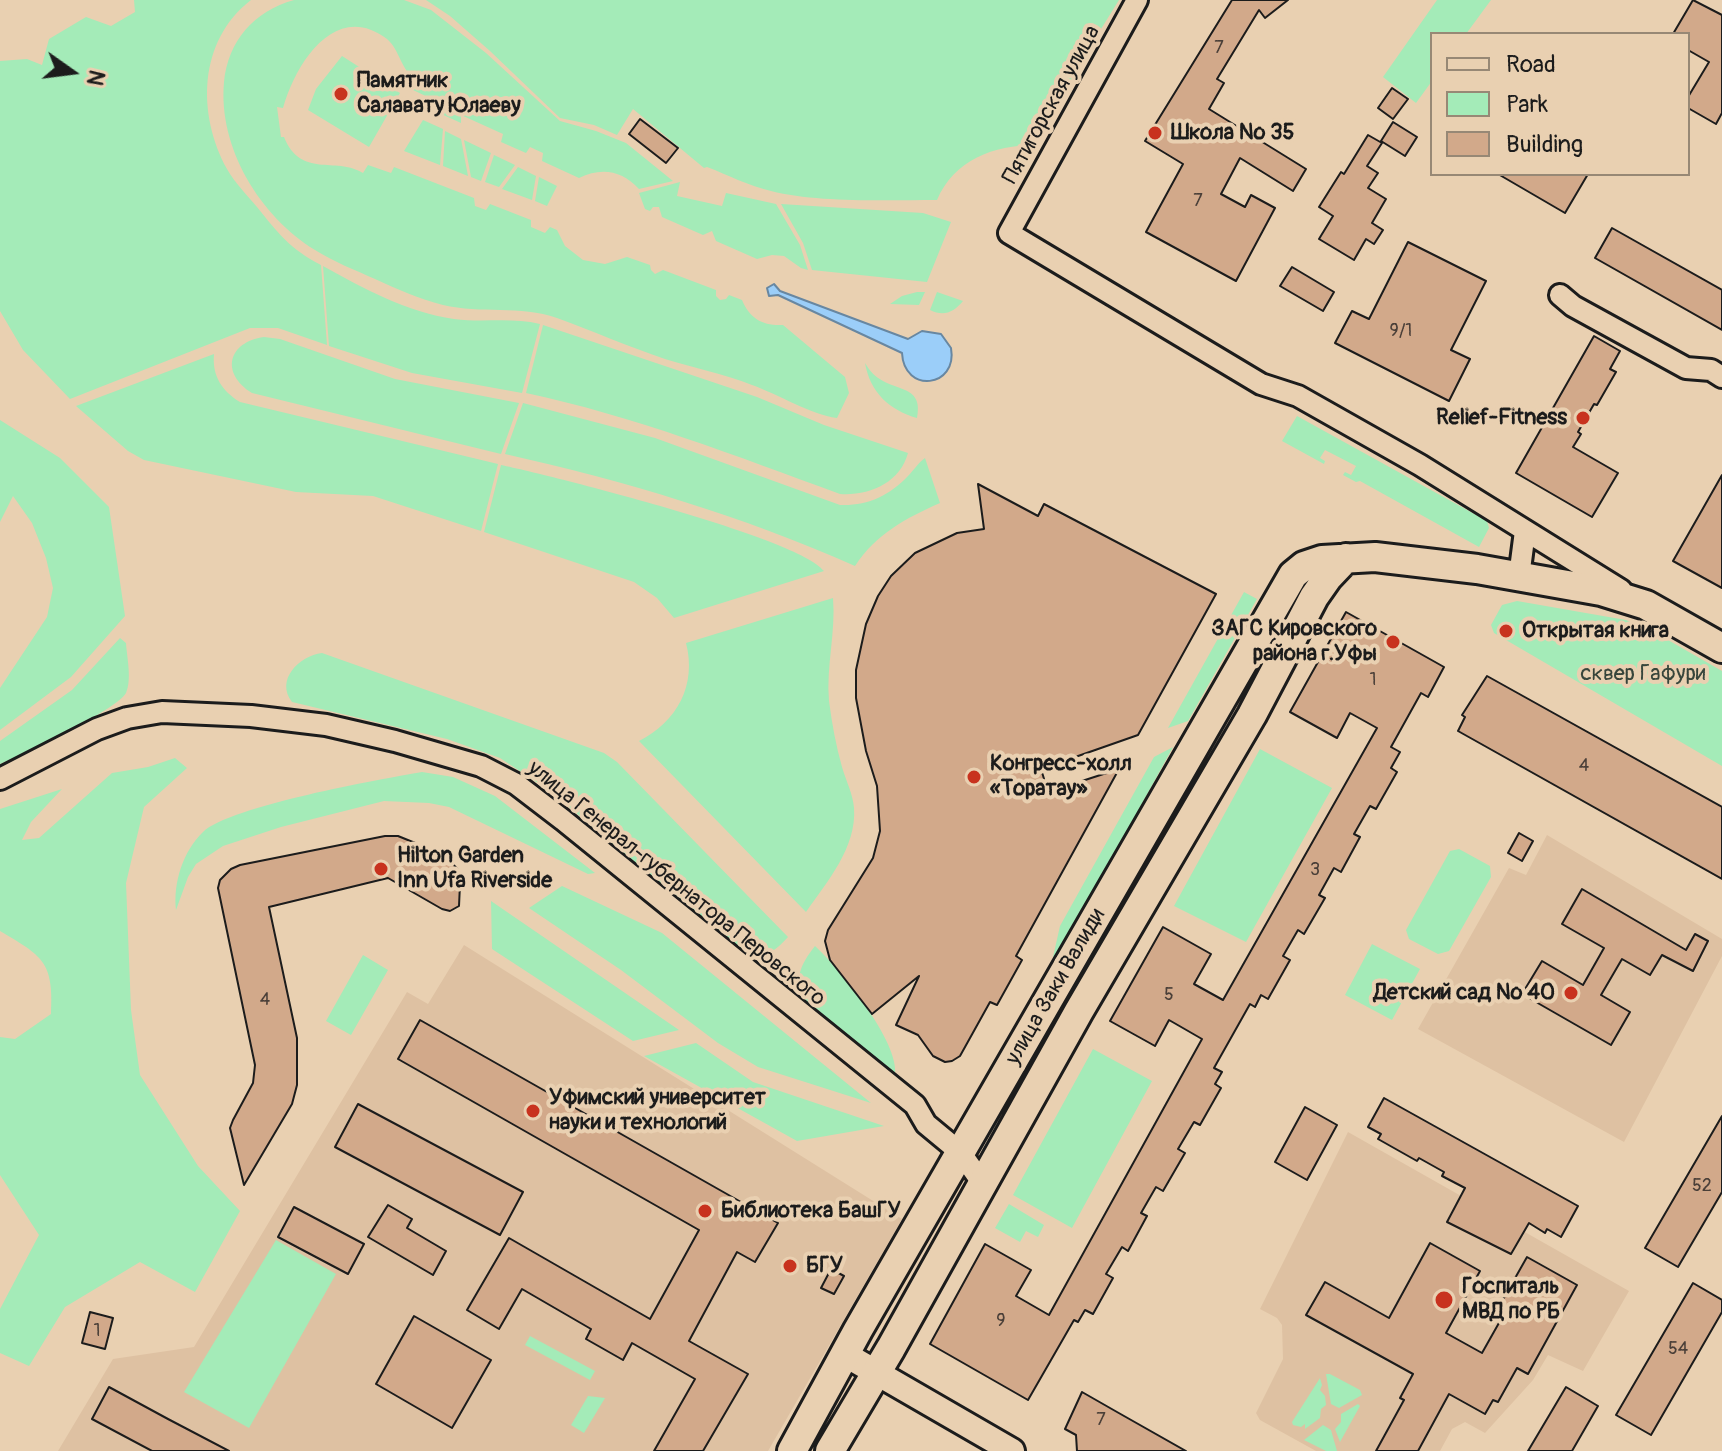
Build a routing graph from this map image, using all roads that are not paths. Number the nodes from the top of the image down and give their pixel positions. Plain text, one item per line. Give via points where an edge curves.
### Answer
1 (1137, 0) edge
2 (1560, 295) dead end
3 (1722, 377) edge
4 (1525, 531) junction
5 (1346, 558) junction
6 (1519, 577) junction
7 (1646, 605) junction
8 (1722, 648) edge
9 (0, 779) edge
10 (961, 1153) junction
11 (983, 1184) junction
12 (846, 1355) junction
13 (876, 1372) junction
14 (792, 1451) edge
15 (830, 1451) edge
16 (1012, 1451) edge

1 - 4 street, Пятигорская улица via 1009,233 1261,384 1298,396
2 - 3 street via 1686,368 1711,370
4 - 6 street
4 - 7 street
5 - 6 main road, улица Заки Валиди via 1375,557
5 - 10 main road, улица Заки Валиди via 1312,563 1288,582
5 - 11 main road, улица Заки Валиди via 1314,597
6 - 7 main road, улица Заки Валиди
7 - 8 main road, улица Заки Валиди
9 - 10 street, улица Генерал-губернатора Перовского via 114,722 162,712 326,725 481,766 516,784 563,820 915,1105 926,1124
10 - 11 street, улица Генерал-губернатора Перовского
10 - 12 main road, улица Заки Валиди
11 - 13 main road, улица Заки Валиди
12 - 13 street
12 - 14 main road, улица Заки Валиди
13 - 15 main road, улица Заки Валиди
13 - 16 street

